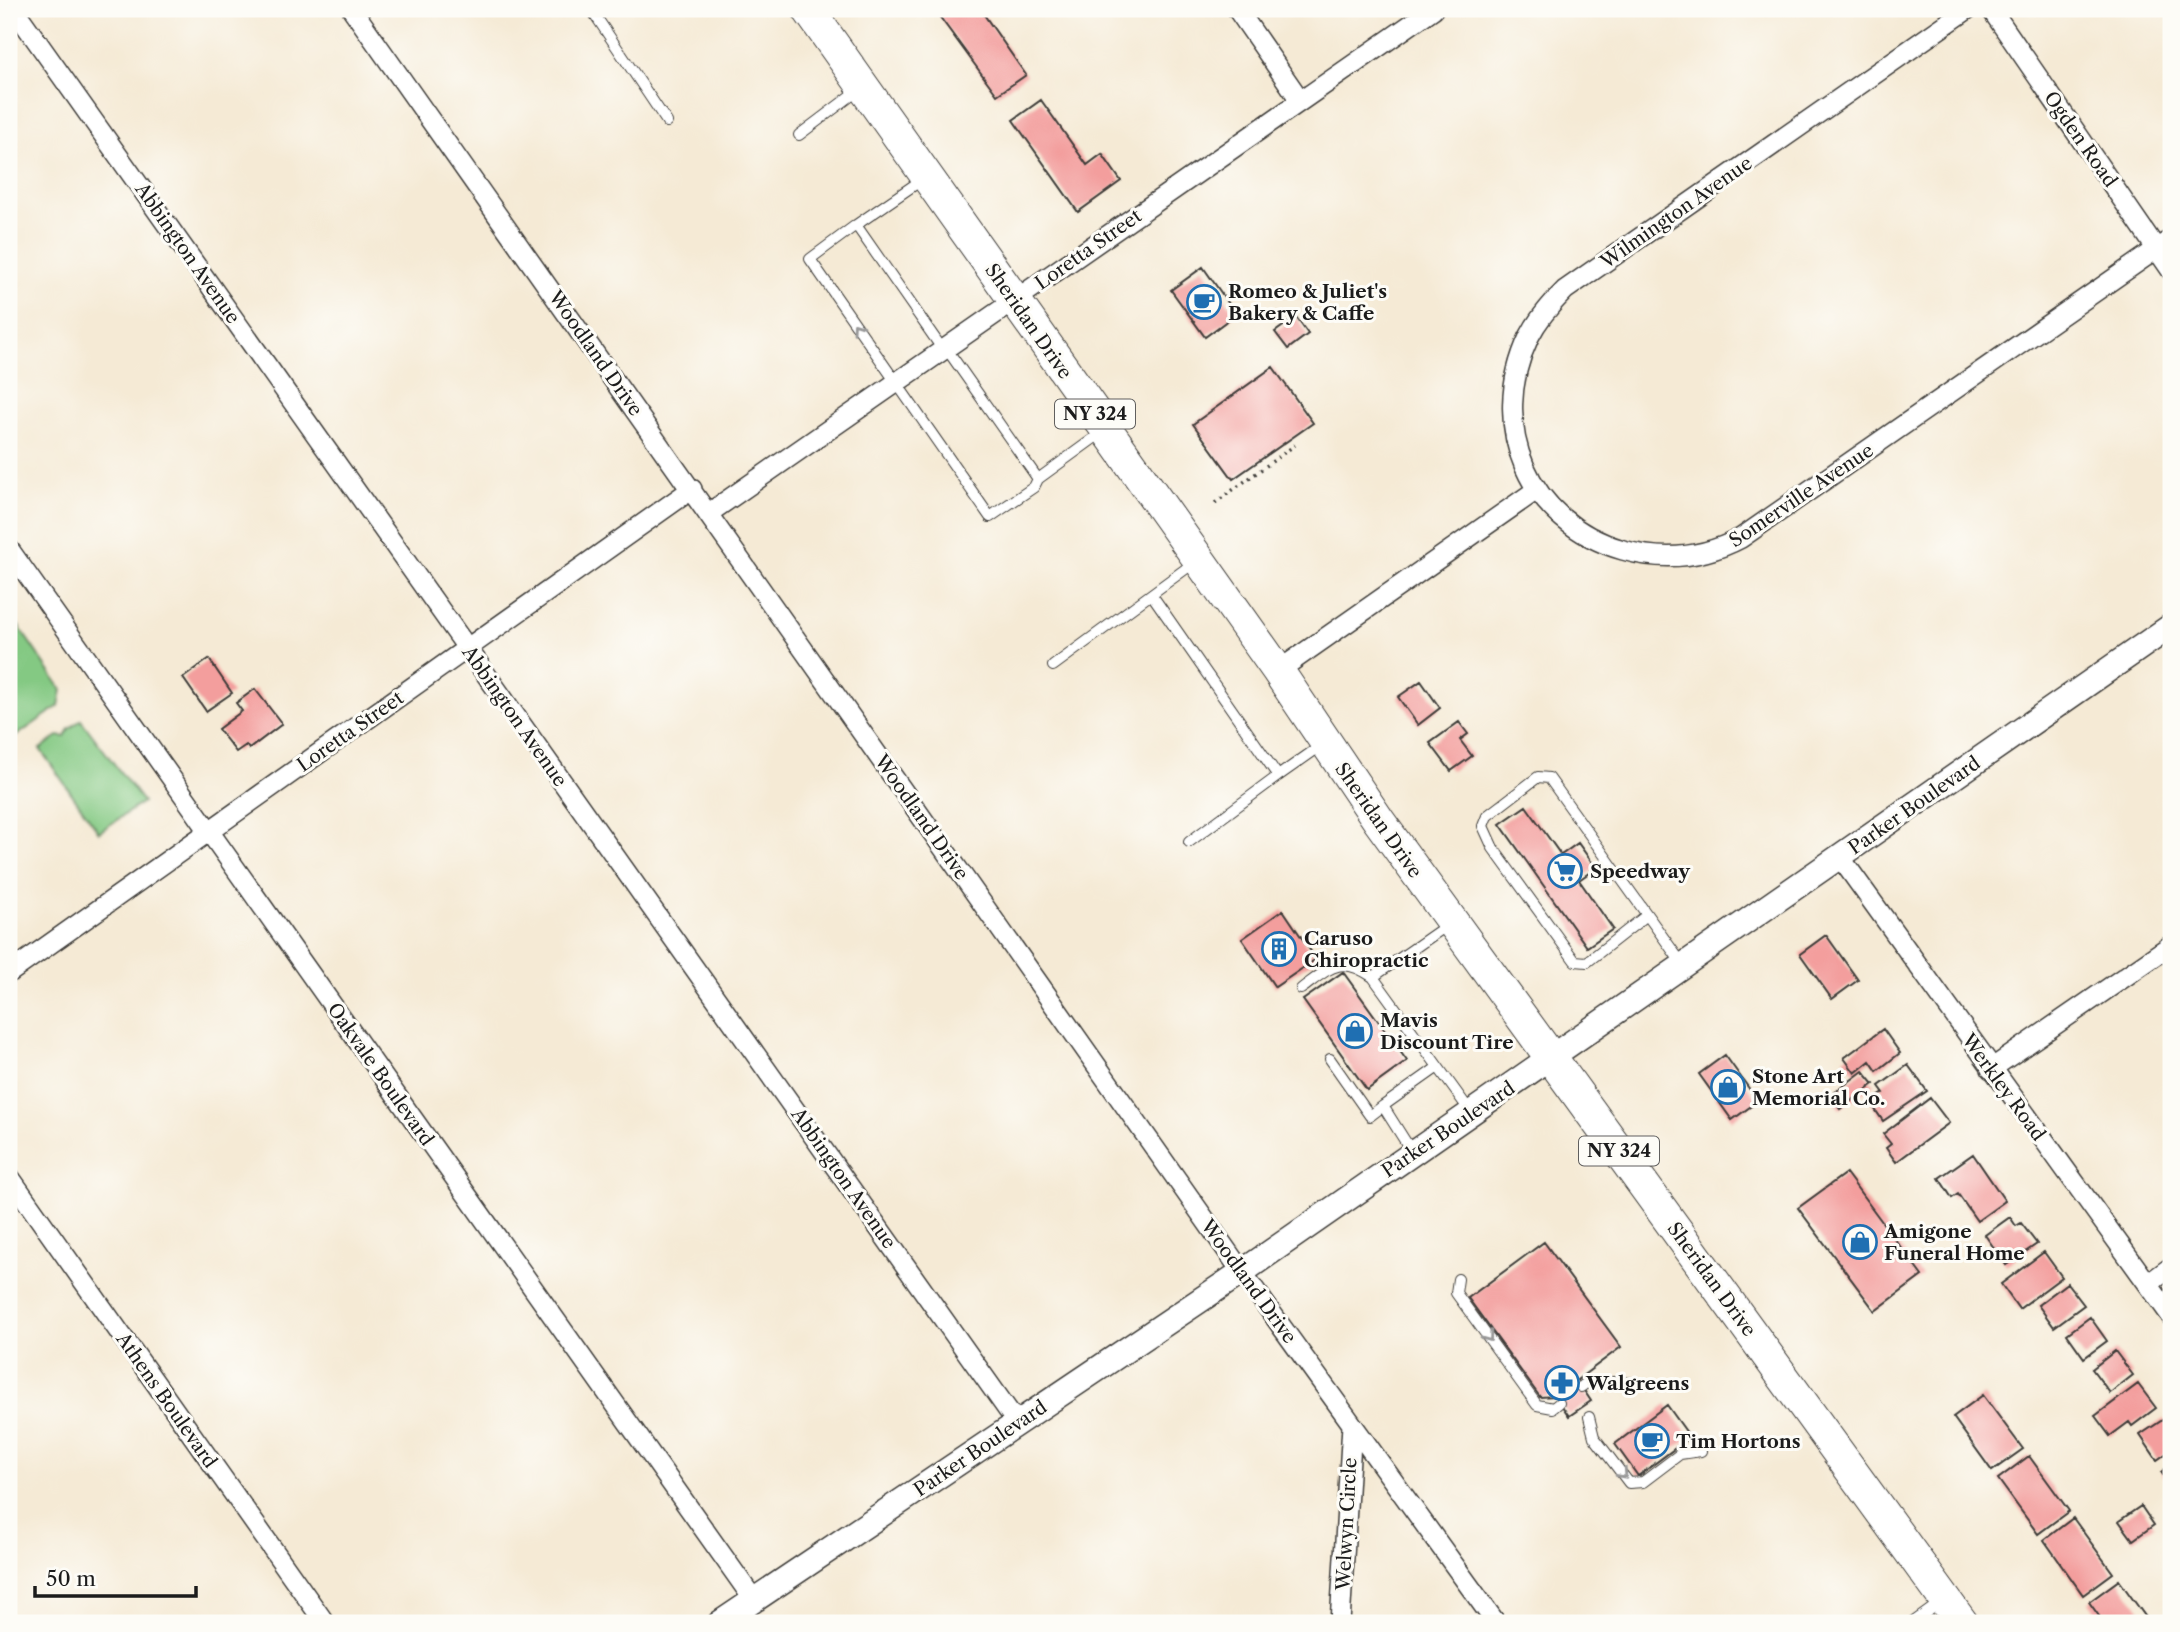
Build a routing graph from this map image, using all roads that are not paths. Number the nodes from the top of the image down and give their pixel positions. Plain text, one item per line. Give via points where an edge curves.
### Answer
1 (14, 9) edge
2 (352, 9) edge
3 (591, 9) edge
4 (808, 9) edge
5 (1237, 9) edge
6 (1433, 9) edge
7 (1968, 9) edge
8 (1991, 9) edge
9 (863, 87) junction
10 (1300, 100) junction
11 (667, 122) dead end
12 (799, 135) dead end
13 (927, 176) junction
14 (856, 225) junction
15 (2164, 244) edge
16 (2171, 270) edge
17 (1014, 300) junction
18 (944, 349) junction
19 (896, 383) junction
20 (1106, 429) junction
21 (1038, 478) junction
22 (692, 489) junction
23 (1535, 491) junction
24 (709, 513) junction
25 (9, 549) edge
26 (1199, 559) junction
27 (1152, 595) junction
28 (2171, 626) edge
29 (467, 648) junction
30 (1053, 666) dead end
31 (1278, 671) junction
32 (1325, 743) junction
33 (1278, 776) junction
34 (209, 831) junction
35 (1189, 842) dead end
36 (1840, 857) junction
37 (1647, 915) junction
38 (1452, 922) junction
39 (2171, 946) edge
40 (1684, 966) junction
41 (9, 974) edge
42 (1373, 977) junction
43 (1301, 989) dead end
44 (1551, 1058) junction
45 (1329, 1059) dead end
46 (1438, 1067) junction
47 (1991, 1069) junction
48 (1383, 1107) junction
49 (1472, 1113) junction
50 (1413, 1153) junction
51 (9, 1176) edge
52 (2171, 1267) edge
53 (1242, 1272) junction
54 (1458, 1279) dead end
55 (2148, 1284) junction
56 (2171, 1316) edge
57 (1635, 1383) dead end
58 (1581, 1387) dead end
59 (1559, 1403) dead end
60 (1589, 1417) dead end
61 (1017, 1423) junction
62 (1352, 1425) junction
63 (1701, 1451) dead end
64 (754, 1600) junction
65 (1953, 1611) edge
66 (325, 1623) edge
67 (720, 1623) edge
68 (1340, 1623) edge
69 (1496, 1623) edge
70 (1912, 1623) edge

1 - 29 street, Abbington Avenue
2 - 22 street, Woodland Drive
3 - 11 lane
4 - 9 main road, Sheridan Drive / NY 324
5 - 10 street
6 - 10 street, Loretta Street
7 - 23 street, Wilmington Avenue via 1565,290 1544,313 1520,359 1514,389 1519,453
8 - 15 street, Ogden Road
9 - 12 lane
9 - 13 main road, Sheridan Drive / NY 324
10 - 17 street, Loretta Street
13 - 14 lane
13 - 17 main road, Sheridan Drive / NY 324
14 - 18 lane
19 -> 14 lane via 810,259
15 - 16 street, Ogden Road
15 - 23 street, Somerville Avenue via 1718,550 1666,558 1607,546 1555,515
17 - 18 street, Loretta Street
17 - 20 main road, Sheridan Drive / NY 324
18 - 19 street, Loretta Street
18 - 21 lane
19 - 21 lane via 990,517 1034,487
19 - 24 street, Loretta Street
20 - 21 lane
20 - 26 main road, Sheridan Drive / NY 324
22 - 24 street, Woodland Drive
22 - 29 street, Loretta Street
23 - 31 street
24 - 53 street, Woodland Drive
25 - 34 street, Oakvale Boulevard
26 - 27 lane
26 - 31 main road, Sheridan Drive / NY 324
27 - 30 lane
27 - 33 lane
28 - 36 street, Parker Boulevard
29 - 34 street, Loretta Street
29 - 61 street, Abbington Avenue
31 - 32 main road, Sheridan Drive / NY 324
32 - 33 lane
32 - 38 main road, Sheridan Drive / NY 324
33 - 35 lane
34 - 41 street, Loretta Street
34 - 64 street, Oakvale Boulevard
36 - 40 street, Parker Boulevard
36 - 47 street, Werkley Road
37 - 37 lane via 1587,962 1575,961 1493,848 1483,826 1487,816 1538,777 1549,778
37 - 40 lane
38 - 42 lane
38 - 44 main road, Sheridan Drive / NY 324
39 - 47 street
40 - 44 street, Parker Boulevard
42 - 43 lane via 1349,963 1333,966
42 - 46 lane
44 - 49 street, Parker Boulevard
44 - 65 main road, Sheridan Drive / NY 324
45 - 48 lane via 1370,1116
46 - 48 lane
46 - 49 lane
47 - 55 street, Werkley Road
48 - 50 lane
49 - 50 street, Parker Boulevard
50 - 53 street, Parker Boulevard
51 - 66 street, Athens Boulevard
52 - 55 street
53 - 61 street, Parker Boulevard
53 - 62 street, Woodland Drive
54 -> 59 lane via 1456,1293 1537,1405 1553,1408
55 - 56 street, Werkley Road
57 - 58 lane via 1589,1381
60 -> 63 lane via 1594,1437 1629,1483 1643,1482 1680,1454
61 - 64 street, Parker Boulevard
62 - 68 street, Welwyn Circle
62 - 69 street, Woodland Drive
64 - 67 street, Parker Boulevard
65 - 70 lane

